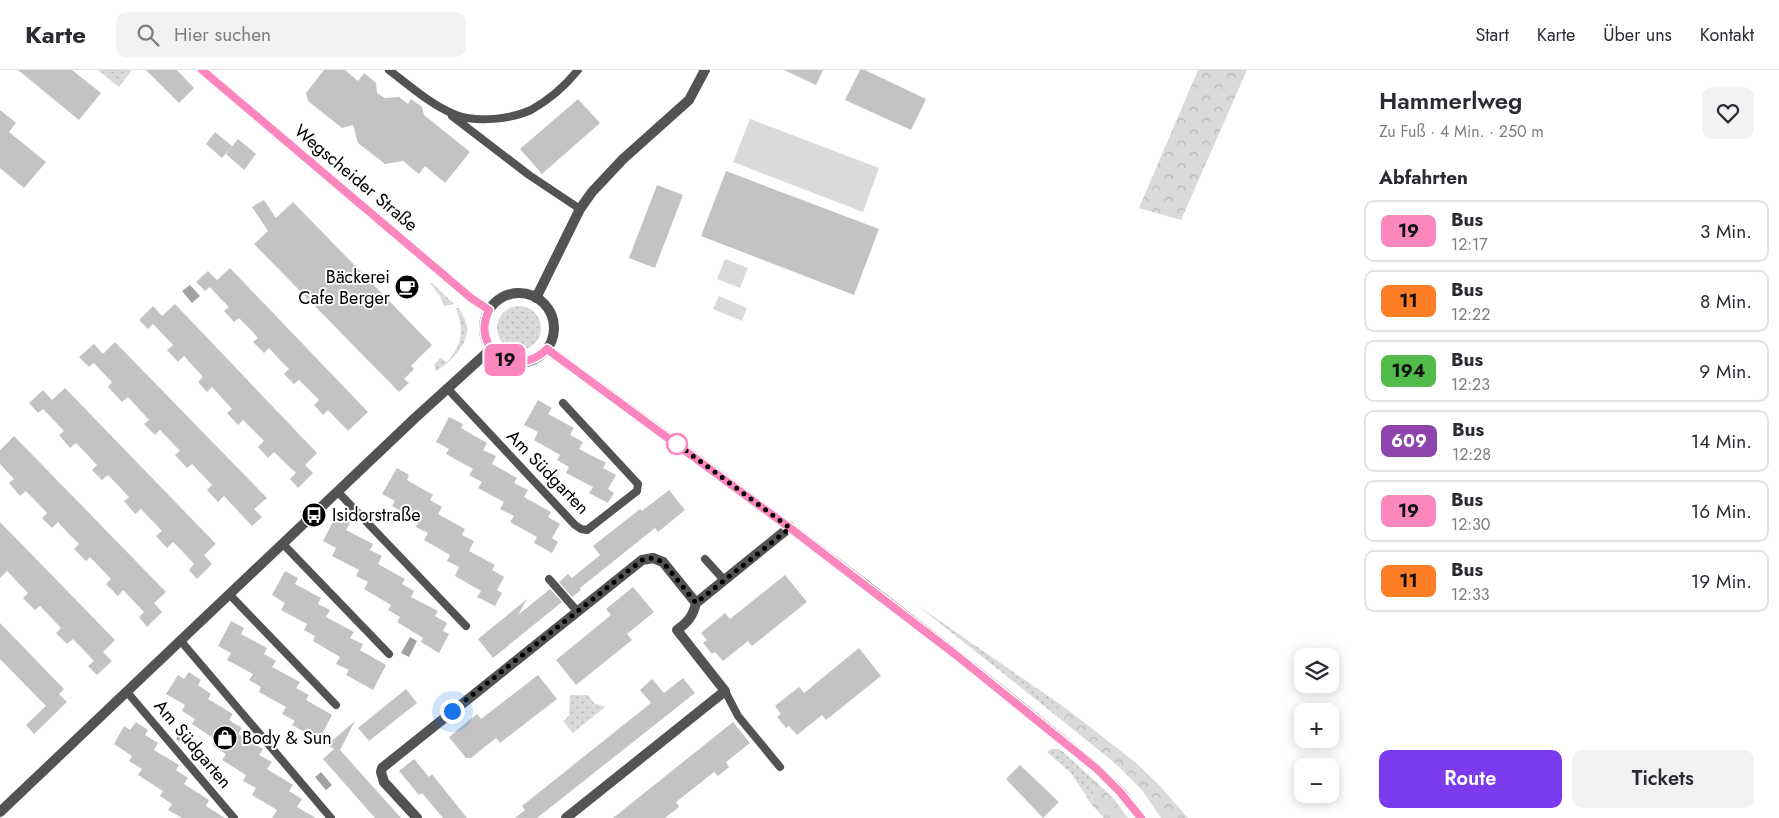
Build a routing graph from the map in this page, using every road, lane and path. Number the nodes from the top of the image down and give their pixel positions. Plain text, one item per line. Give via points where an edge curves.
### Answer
1 (202, 70) edge
2 (389, 70) edge
3 (578, 70) edge
4 (705, 70) edge
5 (439, 107) junction
6 (580, 208) junction
7 (536, 298) junction
8 (489, 310) junction
9 (492, 349) junction
10 (547, 349) junction
11 (447, 388) junction
12 (563, 403) dead end
13 (338, 492) junction
14 (790, 528) junction
15 (283, 544) junction
16 (705, 559) dead end
17 (549, 579) dead end
18 (724, 580) junction
19 (229, 594) junction
20 (696, 603) junction
21 (577, 611) junction
22 (466, 626) dead end
23 (180, 640) junction
24 (389, 654) dead end
25 (725, 691) junction
26 (127, 692) junction
27 (336, 705) dead end
28 (780, 767) dead end
29 (0, 812) edge
30 (234, 818) edge
31 (331, 818) edge
32 (417, 818) edge
33 (566, 818) edge
34 (1141, 818) edge

1 - 8 street, Wegscheider Straße
2 - 5 lane
3 - 5 lane via 556,93 530,110 499,119 458,116
4 - 6 street via 688,100 623,159
5 - 6 lane via 528,175
6 - 7 street
7 - 8 street via 528,294 513,294 495,302
7 - 10 street via 549,310 552,318 553,334
8 - 9 street via 484,332
9 - 10 street via 504,359 514,362 534,359
9 - 11 street
10 - 14 street
11 - 12 lane, Am Südgarten via 575,526 587,530 636,491 638,484
11 - 13 street
13 - 15 street
13 - 22 lane
14 - 18 street
14 - 34 street via 1061,739 1097,769
15 - 19 street
15 - 24 lane
16 - 18 lane
17 - 21 lane
18 - 20 street
19 - 23 street
19 - 27 lane
20 - 21 street via 663,562 648,558
20 - 25 street via 688,623 677,630
21 - 32 street via 382,768 384,782
23 - 26 street
23 - 31 lane
25 - 28 lane via 738,716
25 - 33 street
26 - 29 street
26 - 30 lane, Am Südgarten

